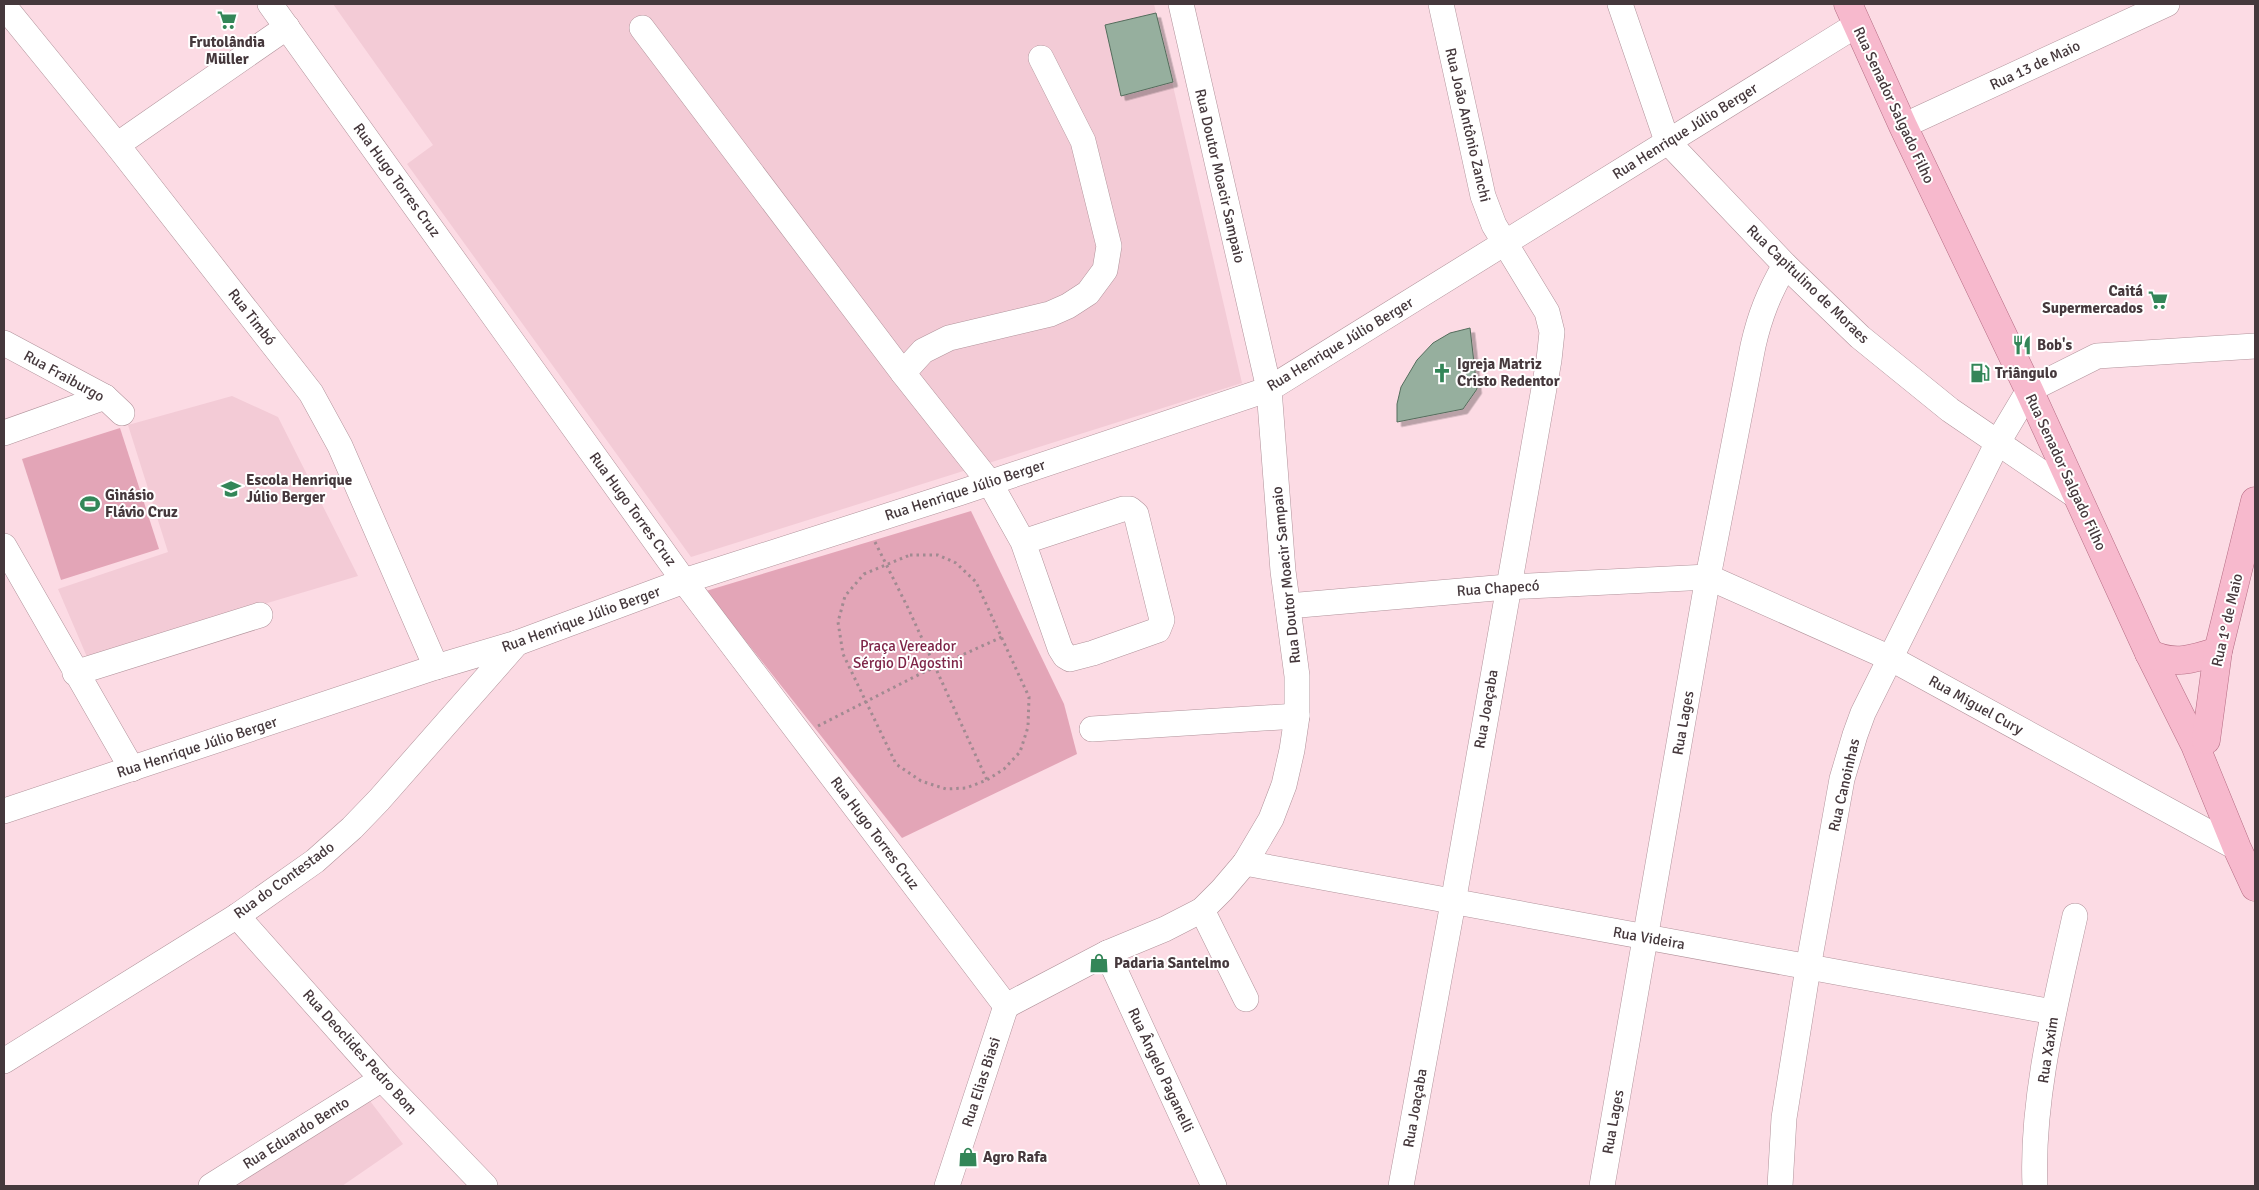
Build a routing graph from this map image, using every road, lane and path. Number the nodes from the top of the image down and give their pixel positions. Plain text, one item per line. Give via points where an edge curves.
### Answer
1 (270, 4) edge
2 (1181, 4) edge
3 (1441, 4) edge
4 (1620, 4) edge
5 (2167, 4) edge
6 (4, 6) edge
7 (1853, 14) edge
8 (288, 27) junction
9 (642, 28) dead end
10 (1041, 58) dead end
11 (1903, 126) junction
12 (1668, 141) junction
13 (117, 145) junction
14 (1504, 243) junction
15 (1785, 265) junction
16 (4, 343) edge
17 (2255, 346) edge
18 (903, 374) junction
19 (1269, 389) junction
20 (2029, 390) junction
21 (4, 433) edge
22 (1998, 442) junction
23 (990, 483) junction
24 (2079, 498) junction
25 (2255, 501) edge
26 (871, 534) dead end
27 (1023, 542) junction
28 (4, 546) edge
29 (2250, 546) edge
30 (886, 565) junction
31 (1708, 578) junction
32 (684, 581) junction
33 (1507, 587) junction
34 (1288, 606) junction
35 (260, 615) dead end
36 (1002, 637) junction
37 (518, 643) junction
38 (2218, 651) junction
39 (2149, 653) junction
40 (1890, 658) junction
41 (436, 667) junction
42 (935, 668) junction
43 (75, 673) junction
44 (866, 702) junction
45 (1297, 716) junction
46 (1092, 730) dead end
47 (801, 735) junction
48 (2201, 742) junction
49 (132, 769) junction
50 (987, 780) junction
51 (4, 810) edge
52 (2246, 849) edge
53 (1244, 863) junction
54 (2255, 886) edge
55 (1453, 903) junction
56 (1202, 910) junction
57 (237, 916) junction
58 (2075, 916) dead end
59 (1645, 938) junction
60 (1107, 953) junction
61 (1808, 968) junction
62 (1246, 1000) dead end
63 (1006, 1006) junction
64 (2053, 1012) junction
65 (4, 1061) edge
66 (382, 1080) junction
67 (211, 1186) edge
68 (485, 1186) edge
69 (947, 1186) edge
70 (1214, 1186) edge
71 (1401, 1186) edge
72 (1602, 1186) edge
73 (1780, 1186) edge
74 (2035, 1186) edge

1 - 8 street, Rua Hugo Torres Cruz
2 - 19 street, Rua Doutor Moacir Sampaio
3 - 14 street, Rua João Antônio Zanchi via 1483,196
4 - 12 street, Rua Capitulino de Moraes
5 - 11 street, Rua 13 de Maio
6 - 13 street, Rua Timbó
7 - 11 main road, Rua Senador Salgado Filho
7 - 12 street, Rua Henrique Júlio Berger
8 - 13 street
8 - 32 street, Rua Hugo Torres Cruz
9 - 18 street
10 - 18 street via 1088,157 1109,246 1105,270 1088,293 1068,306 1050,314 949,338 923,351
11 - 20 main road, Rua Senador Salgado Filho
12 - 14 street, Rua Henrique Júlio Berger
12 - 15 street, Rua Capitulino de Moraes
13 - 41 street, Rua Timbó via 315,400 340,446
14 - 19 street, Rua Henrique Júlio Berger
14 - 33 street, Rua Joaçaba via 1547,312 1552,332
15 - 22 street, Rua Capitulino de Moraes via 1860,337 1911,380
15 - 31 street, Rua Lages via 1768,294 1760,316
16 - 21 street, Rua Fraiburgo via 114,405
17 - 20 street via 2097,356
18 - 23 street
19 - 23 street, Rua Henrique Júlio Berger
19 - 34 street, Rua Doutor Moacir Sampaio
20 - 22 street, Rua Canoinhas
20 - 24 main road, Rua Senador Salgado Filho
22 - 24 street, Rua Capitulino de Moraes
22 - 40 street, Rua Canoinhas
23 - 27 street
23 - 32 street, Rua Henrique Júlio Berger
24 - 39 main road, Rua Senador Salgado Filho
25 - 29 main road, Rua 1° de Maio
26 - 30 path
27 - 27 street via 1065,656 1070,659 1093,653 1158,630 1162,620 1136,514 1130,509
28 - 43 street
29 - 38 main road, Rua 1° de Maio
30 - 36 path via 910,555 938,555 956,564 976,582
30 - 42 path
30 - 44 path via 864,574 845,596 838,622 843,654
31 - 33 street, Rua Chapecó
31 - 40 street, Rua Miguel Cury
31 - 59 street, Rua Lages
32 - 37 street, Rua Henrique Júlio Berger
32 - 47 street, Rua Hugo Torres Cruz
33 - 34 street, Rua Chapecó
33 - 55 street, Rua Joaçaba
34 - 45 street, Rua Doutor Moacir Sampaio via 1297,676
35 - 43 street
36 - 42 path
36 - 50 path via 1030,697 1028,727 1020,752 1004,769
37 - 41 street, Rua Henrique Júlio Berger
37 - 57 street, Rua do Contestado via 352,828 315,861
38 - 39 main road via 2170,661
38 - 48 main road, Rua 1° de Maio
39 - 48 main road, Rua Senador Salgado Filho
40 - 52 street, Rua Miguel Cury
40 - 61 street, Rua Canoinhas via 1863,713 1848,754
41 - 49 street, Rua Henrique Júlio Berger
42 - 44 path
42 - 50 path
43 - 49 street
44 - 47 path
44 - 50 path via 896,764 921,782 946,789 966,788
45 - 46 street
45 - 53 street, Rua Doutor Moacir Sampaio via 1284,785 1271,820
47 - 63 street, Rua Hugo Torres Cruz
48 - 52 main road, Rua Senador Salgado Filho
49 - 51 street, Rua Henrique Júlio Berger
52 - 54 main road, Rua Senador Salgado Filho
53 - 55 street, Rua Videira
53 - 56 street, Rua Doutor Moacir Sampaio
55 - 59 street, Rua Videira
55 - 71 street, Rua Joaçaba
56 - 60 street, Rua Doutor Moacir Sampaio
56 - 62 street
57 - 65 street, Rua do Contestado
57 - 66 street, Rua Deoclides Pedro Bom
58 - 64 street, Rua Xaxim
59 - 61 street, Rua Videira
59 - 72 street, Rua Lages
60 - 63 street, Rua Doutor Moacir Sampaio
60 - 70 street, Rua Ângelo Paganelli
61 - 64 street, Rua Videira
61 - 73 street, Rua Canoinhas via 1784,1118
63 - 69 street, Rua Elias Biasi
64 - 74 street, Rua Xaxim via 2033,1151
66 - 67 street, Rua Eduardo Bento
66 - 68 street, Rua Deoclides Pedro Bom

